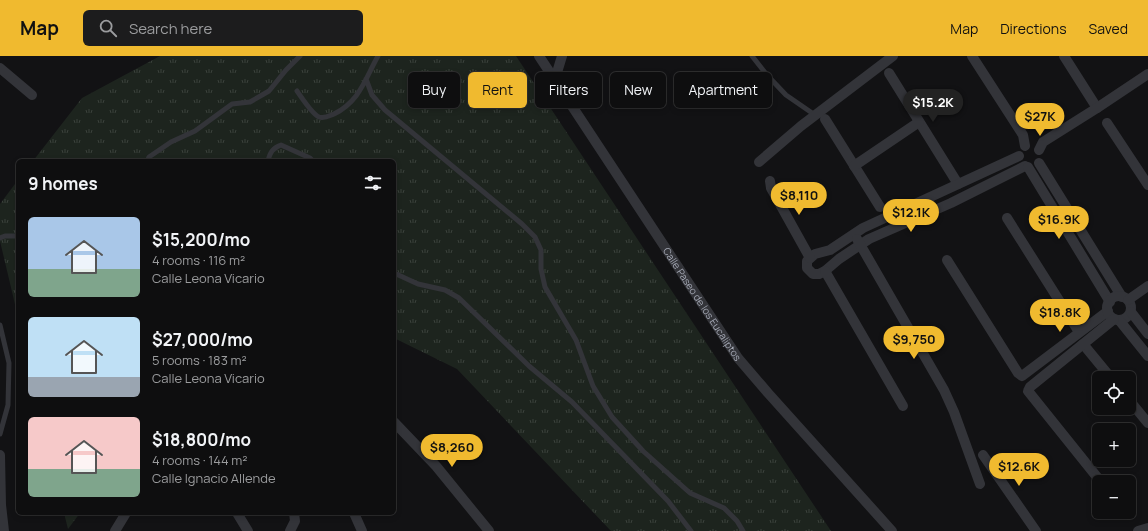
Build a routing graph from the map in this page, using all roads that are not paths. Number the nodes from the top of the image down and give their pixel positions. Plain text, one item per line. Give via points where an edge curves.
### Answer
1 (300, 56) edge
2 (378, 56) edge
3 (539, 56) edge
4 (562, 56) edge
5 (752, 56) edge
6 (893, 56) edge
7 (972, 56) edge
8 (1064, 56) edge
9 (0, 68) edge
10 (550, 72) edge
11 (557, 72) edge
12 (889, 73) dead end
13 (1148, 74) edge
14 (366, 79) junction
15 (297, 91) dead end
16 (32, 95) dead end
17 (574, 108) edge
18 (1097, 108) junction
19 (815, 115) junction
20 (825, 120) dead end
21 (920, 122) junction
22 (1107, 123) dead end
23 (1025, 146) junction
24 (1038, 150) junction
25 (1019, 156) junction
26 (148, 159) edge
27 (268, 159) edge
28 (311, 159) edge
29 (759, 162) dead end
30 (1039, 163) junction
31 (854, 166) junction
32 (1026, 167) junction
33 (770, 180) dead end
34 (958, 184) junction
35 (1148, 185) edge
36 (946, 190) junction
37 (951, 203) junction
38 (880, 207) dead end
39 (1007, 218) dead end
40 (854, 234) junction
41 (16, 236) edge
42 (0, 238) edge
43 (860, 245) junction
44 (810, 258) junction
45 (947, 260) dead end
46 (825, 272) junction
47 (396, 274) edge
48 (1148, 286) edge
49 (1125, 298) junction
50 (1109, 306) junction
51 (1131, 312) junction
52 (1116, 320) junction
53 (0, 325) edge
54 (1079, 332) junction
55 (1148, 334) edge
56 (1083, 344) junction
57 (1148, 356) edge
58 (1105, 371) edge
59 (902, 406) dead end
60 (1136, 408) edge
61 (1148, 423) edge
62 (396, 424) edge
63 (0, 434) edge
64 (0, 455) edge
65 (984, 455) dead end
66 (1095, 475) edge
67 (980, 484) dead end
68 (125, 515) edge
69 (238, 515) edge
70 (294, 515) edge
71 (355, 515) edge
72 (1148, 528) edge
73 (4, 531) edge
74 (115, 531) edge
75 (248, 531) edge
76 (290, 531) edge
77 (362, 531) edge
78 (489, 531) edge
79 (691, 531) edge
80 (743, 531) edge
81 (892, 531) edge
82 (1036, 531) edge
83 (1138, 531) edge

1 - 26 lane via 269,91 250,102 232,104 195,131 171,142
2 - 14 lane
3 - 10 street, Calle Paseo de los Eucaliptos
4 - 11 street
5 - 19 lane via 786,95
6 - 19 street
7 - 23 street via 1023,135
8 - 18 street
9 - 16 street
12 - 21 street
13 - 18 street
14 - 15 lane via 359,94 349,104 322,118 315,115
14 - 80 lane via 372,95 384,110 535,237 541,250 541,269 545,286 576,340 593,386 612,417 643,451 690,493 724,508
17 - 81 street, Calle Paseo de los Eucaliptos via 738,358
18 - 24 street via 1043,142
19 - 29 street
20 - 31 street
21 - 31 street
21 - 34 street
22 - 35 street
23 - 24 street via 1032,146
23 - 25 street
24 - 30 street
25 - 32 street
25 - 34 street
27 - 28 lane via 274,148 281,145
30 - 32 street
30 - 49 street
31 - 38 street
32 - 37 street
32 - 50 street
33 - 44 street via 771,188
34 - 36 street
36 - 37 street
36 - 40 street
37 - 43 street
39 - 54 street
40 - 43 street
40 - 44 street via 830,250
41 - 42 lane
43 - 46 street
43 - 67 street via 944,390
44 - 46 street via 806,264 809,272
45 - 54 street via 1022,376
46 - 59 street
47 - 79 lane via 418,284 445,290 459,298 529,366 572,402 668,502
48 - 49 street
49 - 50 street via 1115,297
49 - 51 street via 1131,306
50 - 52 street via 1110,316
50 - 54 street
51 - 52 street via 1124,320
51 - 55 street
52 - 56 street
52 - 57 street
53 - 63 lane via 9,370 8,405
56 - 58 street
56 - 66 street via 1028,389
60 - 61 street
62 - 78 street via 436,466
64 - 73 street
65 - 82 street
68 - 74 street
69 - 75 street
70 - 76 street
71 - 77 street
72 - 83 street

